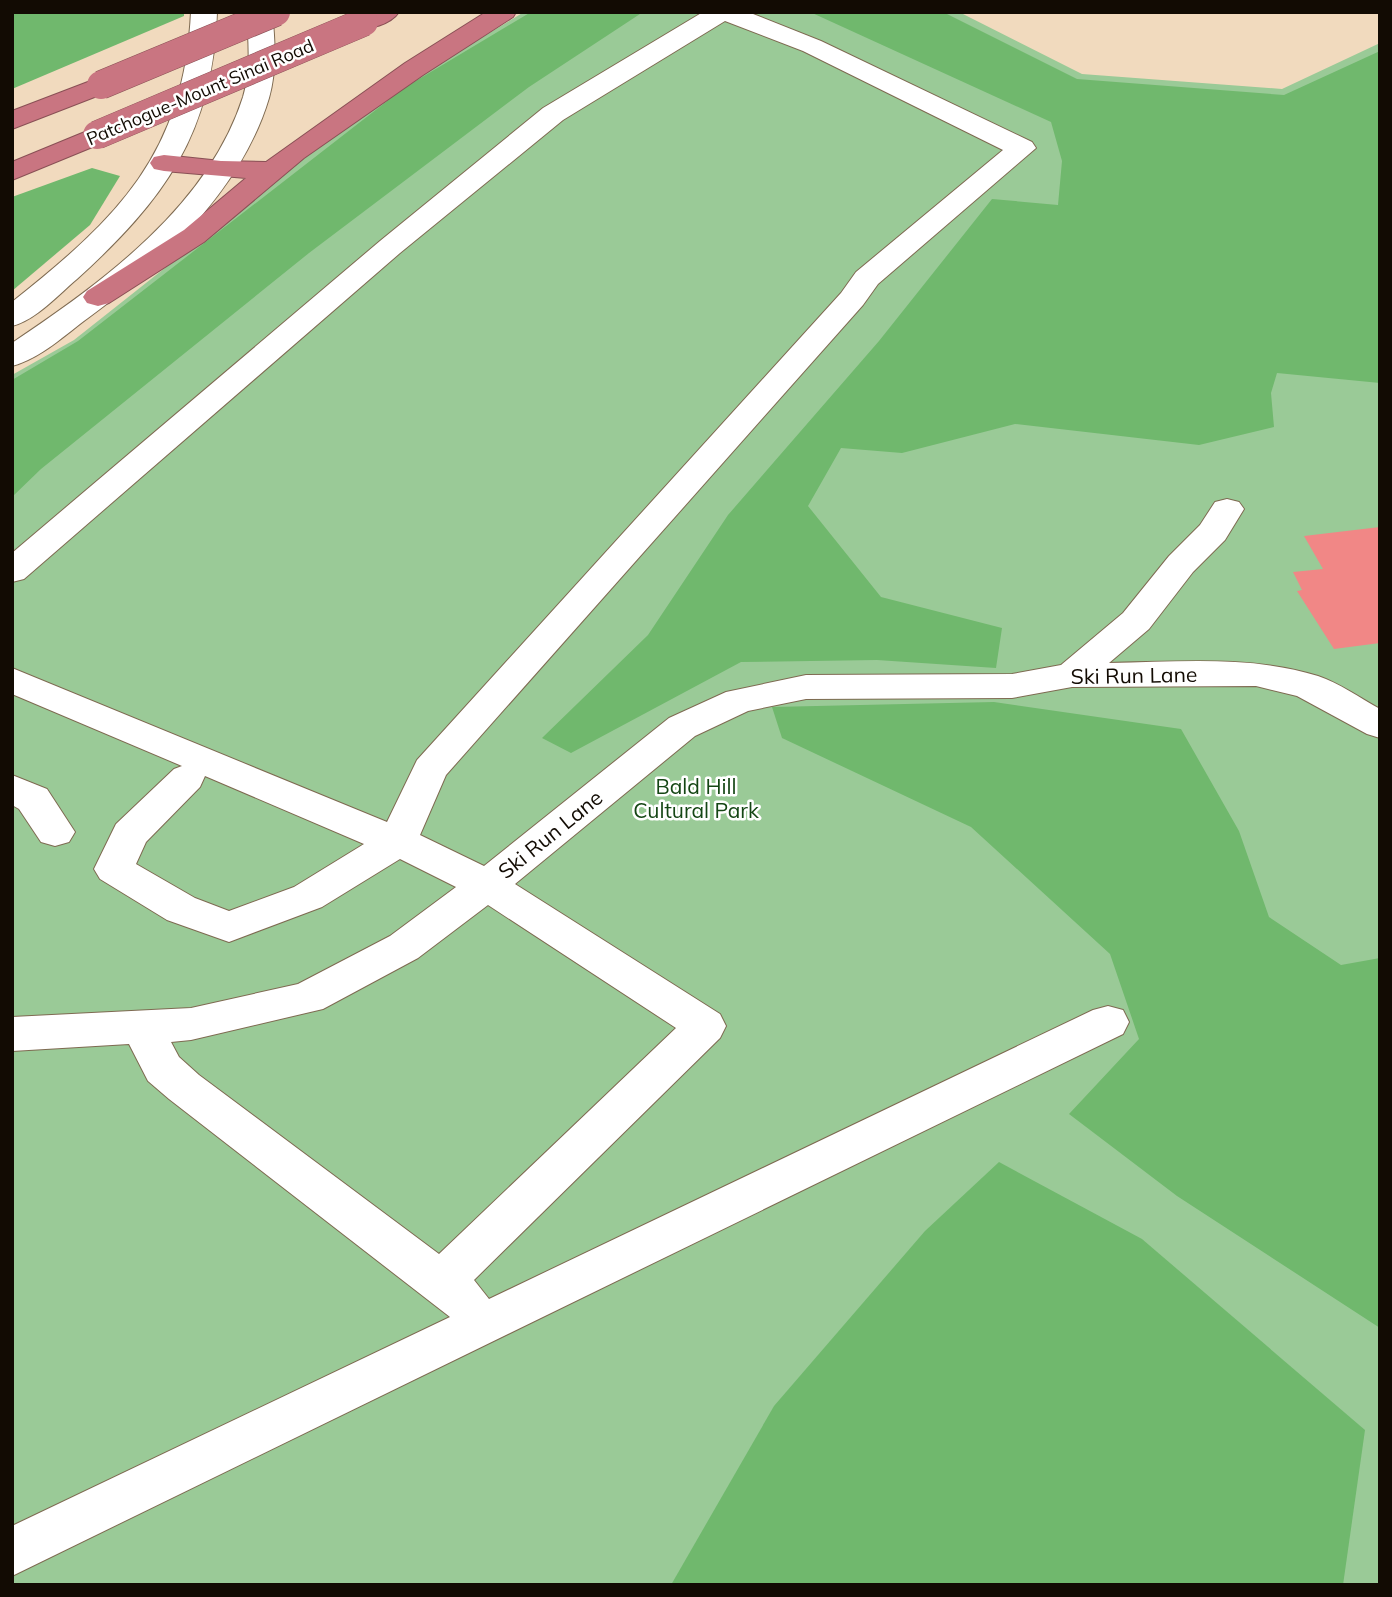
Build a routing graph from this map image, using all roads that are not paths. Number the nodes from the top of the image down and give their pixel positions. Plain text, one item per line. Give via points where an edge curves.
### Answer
1 (204, 12) edge
2 (259, 12) edge
3 (276, 12) edge
4 (504, 12) edge
5 (723, 12) edge
6 (376, 17) edge
7 (12, 121) edge
8 (164, 163) junction
9 (221, 169) junction
10 (270, 170) junction
11 (12, 172) edge
12 (98, 297) junction
13 (12, 317) edge
14 (12, 357) edge
15 (1227, 509) dead end
16 (12, 571) edge
17 (1072, 675) junction
18 (12, 680) edge
19 (1380, 725) edge
20 (187, 778) dead end
21 (12, 789) edge
22 (55, 832) dead end
23 (397, 842) junction
24 (486, 885) junction
25 (1108, 1022) dead end
26 (142, 1027) junction
27 (12, 1034) edge
28 (441, 1282) junction
29 (480, 1326) junction
30 (12, 1552) edge

1 - 8 street via 192,102
2 - 9 street via 261,71 256,97
3 - 7 highway, bridge
4 - 10 highway
5 - 16 street via 553,114 390,247
5 - 23 street via 812,46 1022,148 867,278 743,423 430,769
6 - 11 highway, Patchogue-Mount Sinai Road, bridge
8 - 9 highway
8 - 13 street via 113,226
9 - 10 highway
9 - 12 street via 163,239
10 - 12 highway via 194,236
12 - 14 street
15 - 17 street via 1213,532 1136,621
17 - 19 street, Ski Run Lane via 1256,674 1308,686
17 - 24 street, Ski Run Lane via 1012,686 806,687 739,701 682,727
18 - 23 street
20 - 23 street via 130,834 114,869 181,909 229,927 308,897
21 - 22 street via 33,799
23 - 24 street
24 - 26 street, Ski Run Lane via 404,947 308,998 191,1024
24 - 28 street via 705,1026
25 - 29 street
26 - 27 street, Ski Run Lane
26 - 28 street via 163,1069 184,1087
28 - 29 street via 464,1299
29 - 30 street

